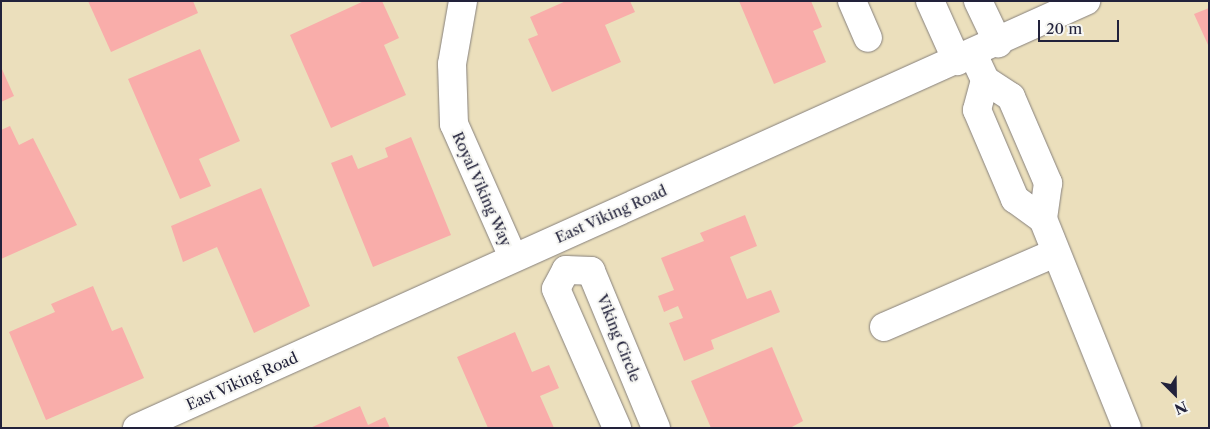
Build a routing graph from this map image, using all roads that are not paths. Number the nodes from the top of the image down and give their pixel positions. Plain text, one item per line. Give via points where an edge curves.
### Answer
1 (462, 1) edge
2 (852, 1) edge
3 (930, 1) edge
4 (978, 1) edge
5 (1086, 1) edge
6 (868, 38) dead end
7 (998, 43) junction
8 (965, 58) junction
9 (985, 80) junction
10 (1043, 219) junction
11 (552, 240) junction
12 (1055, 252) junction
13 (513, 257) junction
14 (566, 270) junction
15 (884, 327) dead end
16 (631, 367) junction
17 (596, 381) junction
18 (137, 428) edge
19 (617, 428) edge
20 (656, 428) edge
21 (1127, 428) edge

1 - 13 street, Royal Viking Way via 452,64 454,124
2 - 6 street
3 - 8 street
4 - 7 street
5 - 7 street, East Viking Road
7 - 8 street, East Viking Road
8 - 9 street
8 - 11 street, East Viking Road
9 - 10 street via 1011,96 1048,183
9 - 10 street via 977,110 1015,199
10 - 12 street
11 - 13 street, East Viking Road
11 - 14 street
12 - 15 street
12 - 21 street
13 - 18 street, East Viking Road
14 - 16 street, Viking Circle via 591,271
14 - 17 street via 556,289
16 - 17 street
16 - 20 street, Viking Circle
17 - 19 street

